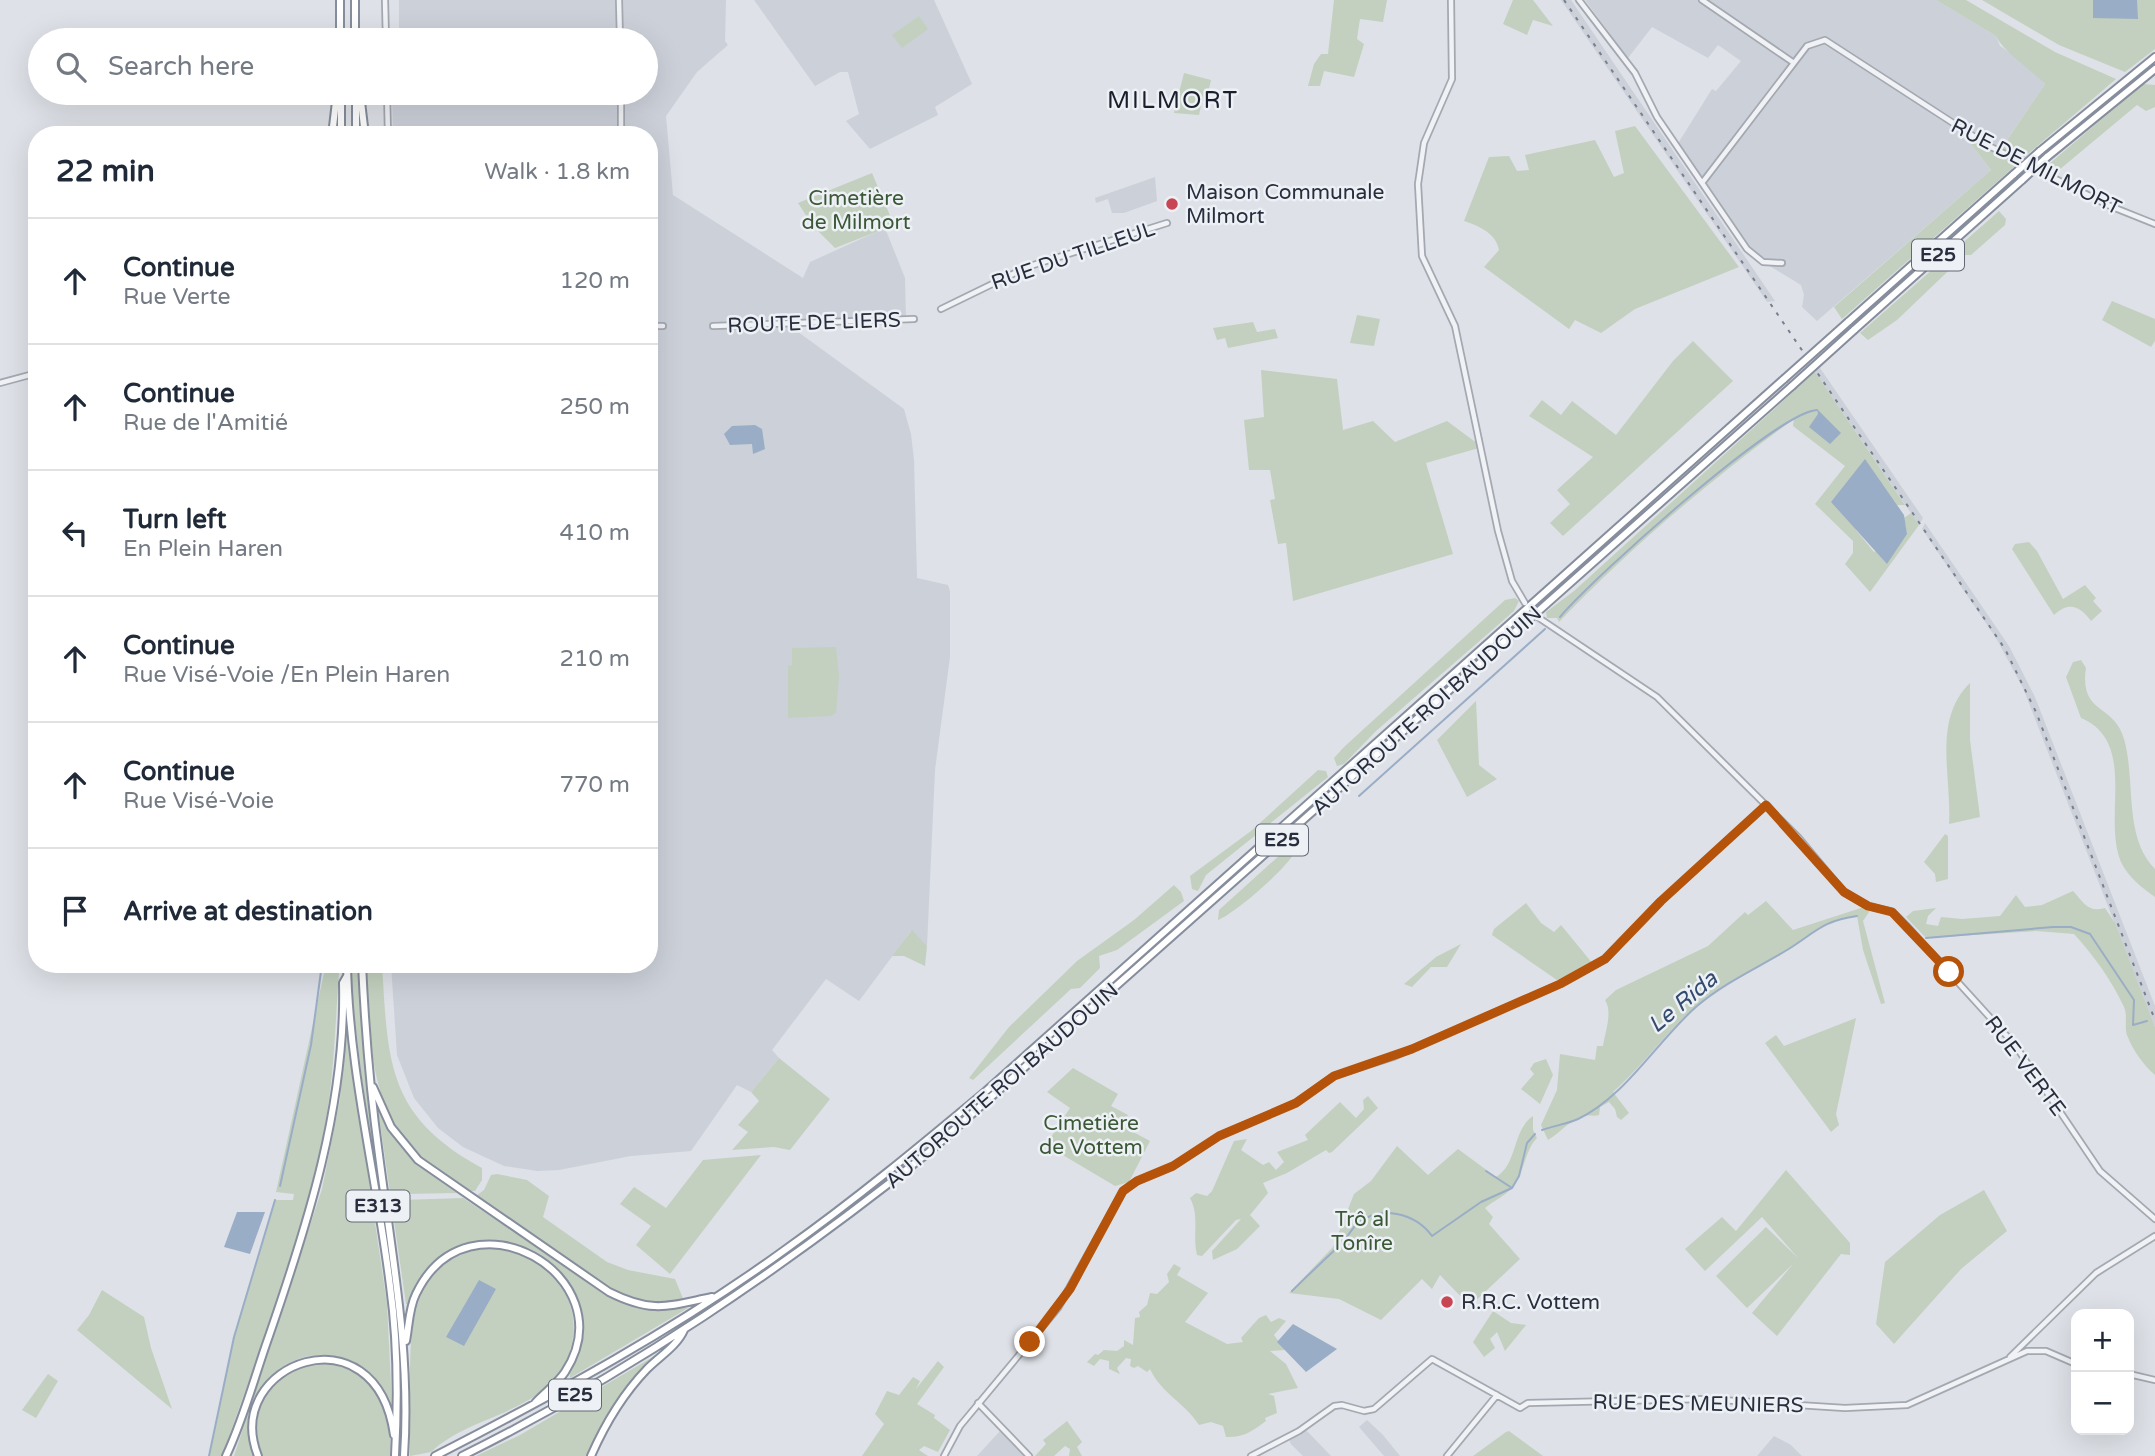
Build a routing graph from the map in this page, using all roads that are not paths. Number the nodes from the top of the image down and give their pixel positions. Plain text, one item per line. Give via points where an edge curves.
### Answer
1 (340, 0) edge
2 (355, 0) edge
3 (385, 0) edge
4 (619, 0) edge
5 (1451, 0) edge
6 (1578, 0) edge
7 (1702, 0) edge
8 (340, 28) edge
9 (355, 28) edge
10 (386, 28) edge
11 (620, 28) edge
12 (2155, 57) edge
13 (1794, 63) junction
14 (2155, 69) edge
15 (337, 105) edge
16 (340, 105) edge
17 (357, 105) edge
18 (360, 105) edge
19 (387, 105) edge
20 (621, 105) edge
21 (334, 126) edge
22 (341, 126) edge
23 (356, 126) edge
24 (364, 126) edge
25 (388, 126) edge
26 (621, 126) edge
27 (1702, 183) junction
28 (1167, 223) dead end
29 (2155, 224) edge
30 (1782, 263) dead end
31 (941, 309) dead end
32 (914, 319) dead end
33 (658, 326) edge
34 (663, 326) dead end
35 (713, 326) dead end
36 (28, 375) edge
37 (0, 383) edge
38 (1525, 603) dead end
39 (1539, 618) dead end
40 (1766, 805) junction
41 (363, 973) edge
42 (347, 976) joint
43 (369, 1078) junction
44 (2155, 1219) edge
45 (2155, 1236) edge
46 (718, 1296) junction
47 (684, 1330) junction
48 (2024, 1343) junction
49 (404, 1350) junction
50 (2027, 1352) junction
51 (2007, 1360) junction
52 (2071, 1362) edge
53 (2134, 1375) edge
54 (2155, 1380) edge
55 (1497, 1395) junction
56 (978, 1403) junction
57 (528, 1409) junction
58 (395, 1448) junction
59 (404, 1455) edge
60 (226, 1456) edge
61 (258, 1456) edge
62 (395, 1456) edge
63 (435, 1456) edge
64 (462, 1456) edge
65 (591, 1456) edge
66 (944, 1456) edge
67 (1030, 1456) edge
68 (1251, 1456) edge
69 (1447, 1456) edge

1 - 8 highway
2 - 9 highway
3 - 10 street
4 - 11 street
5 - 38 street via 1452,79 1424,143 1418,184 1422,262 1449,309 1469,381 1498,531 1513,581
6 - 27 street via 1635,73 1657,117
7 - 13 street
12 - 46 highway, AUTOROUTE ROI BAUDOUIN / E25, bridge via 2040,151 985,1091 862,1193
13 - 27 street
13 - 29 street, RUE DE MILMORT via 1814,41 1831,42 1987,145
14 - 47 highway, AUTOROUTE ROI BAUDOUIN / E25, bridge via 2047,157 940,1143 760,1280
15 - 21 highway
16 - 22 highway
17 - 23 highway
18 - 24 highway
19 - 25 street
20 - 26 street
27 - 30 street via 1755,257
28 - 31 street, RUE DU TILLEUL via 1027,267
32 - 35 street, ROUTE DE LIERS
33 - 34 street
36 - 37 street
39 - 40 street via 1657,697
40 - 44 street, RUE VERTE via 1844,892 1868,906 1892,912 2015,1045 2097,1168
40 - 56 street via 1605,959 1560,984 1428,1041 1334,1076 1296,1103 1219,1136 1123,1191 1058,1308
41 - 43 highway, E313
42 - 58 highway, E313 via 356,1068 392,1301 398,1381
42 - 60 highway via 317,1181 301,1243
43 - 46 highway via 391,1127 418,1160 609,1292 656,1307
43 - 49 highway, E313
45 - 48 street via 2096,1273
46 - 57 highway, E25
47 - 64 highway, AUTOROUTE ROI BAUDOUIN / E25
47 - 65 highway via 629,1390
48 - 50 street
48 - 51 street
49 - 57 highway via 415,1295 442,1261 485,1244 530,1252 563,1281 577,1314 577,1331 565,1371
49 - 59 highway, E313
50 - 51 street, RUE DES MEUNIERS
50 - 52 street via 2046,1351
51 - 55 street, RUE DES MEUNIERS via 1907,1405 1845,1408 1705,1399 1528,1404 1520,1408
53 - 54 street
55 - 68 street via 1433,1359 1374,1409 1334,1406
55 - 69 street
56 - 66 street
56 - 67 street
57 - 63 highway, E25
58 - 61 highway via 390,1409 373,1380 346,1364 312,1360 278,1376 255,1407 252,1437
58 - 62 highway, E313

